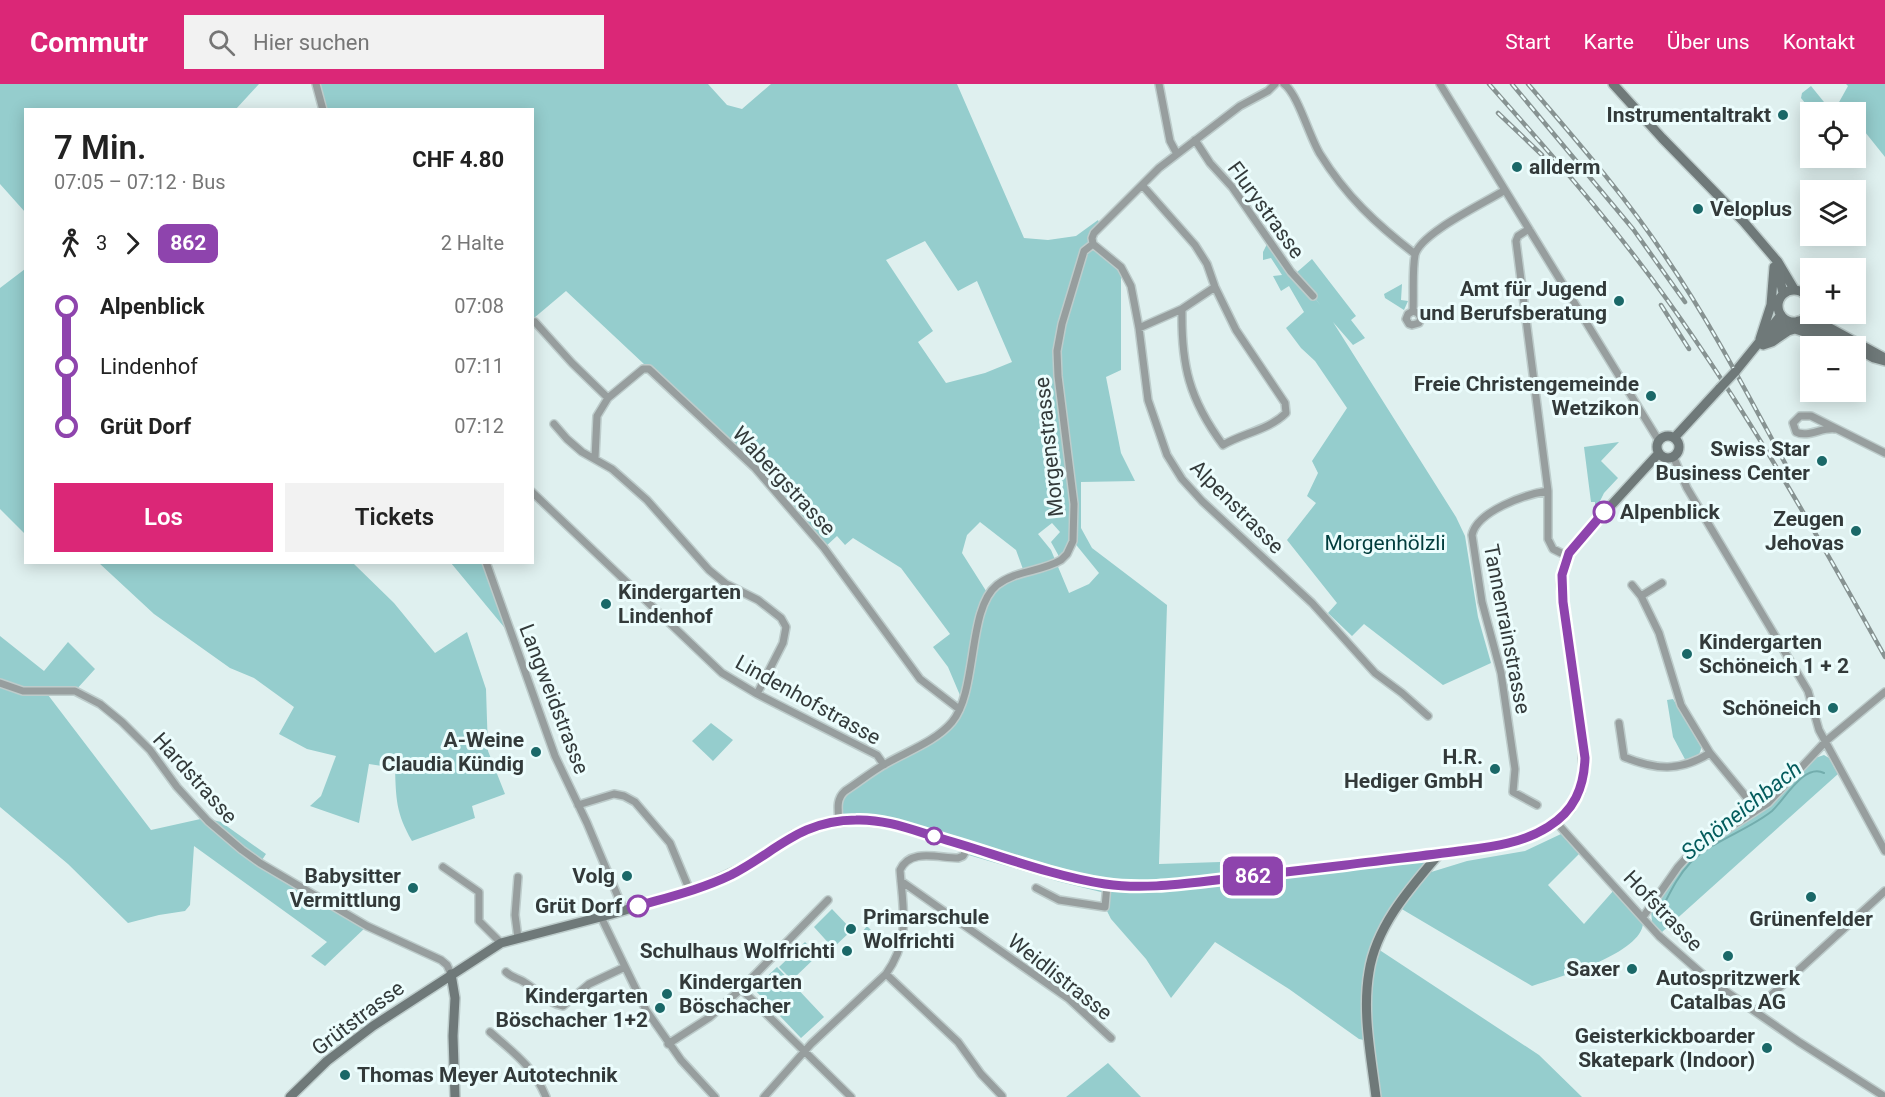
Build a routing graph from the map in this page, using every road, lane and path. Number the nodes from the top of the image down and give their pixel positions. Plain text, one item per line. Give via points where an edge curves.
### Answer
1 (316, 84) edge
2 (1159, 84) edge
3 (1284, 84) edge
4 (1440, 84) edge
5 (1613, 84) edge
6 (1621, 84) edge
7 (1272, 85) edge
8 (322, 108) edge
9 (1195, 140) junction
10 (1177, 154) junction
11 (1142, 185) junction
12 (1505, 190) junction
13 (1743, 221) junction
14 (1529, 229) junction
15 (1093, 244) junction
16 (1768, 253) junction
17 (1415, 254) junction
18 (1774, 267) junction
19 (1215, 287) junction
20 (1794, 289) junction
21 (1800, 290) edge
22 (1783, 293) junction
23 (1313, 296) dead end
24 (1182, 309) junction
25 (1413, 311) dead end
26 (1784, 318) junction
27 (1798, 321) joint
28 (535, 322) dead end
29 (1822, 324) edge
30 (1139, 328) junction
31 (1818, 336) edge
32 (1832, 336) edge
33 (1762, 342) junction
34 (1866, 354) edge
35 (1885, 359) edge
36 (608, 398) junction
37 (554, 424) dead end
38 (1835, 429) junction
39 (1674, 438) junction
40 (1659, 441) junction
41 (1659, 453) junction
42 (1885, 453) edge
43 (1673, 456) junction
44 (595, 458) junction
45 (1548, 491) junction
46 (534, 494) edge
47 (1567, 556) junction
48 (487, 564) edge
49 (1662, 583) dead end
50 (1632, 585) dead end
51 (1641, 596) junction
52 (0, 682) edge
53 (1885, 692) edge
54 (757, 694) junction
55 (959, 709) junction
56 (1428, 716) dead end
57 (1619, 723) dead end
58 (1826, 741) junction
59 (1710, 753) junction
60 (884, 765) junction
61 (578, 805) junction
62 (1537, 805) dead end
63 (1757, 810) junction
64 (839, 821) junction
65 (1556, 822) junction
66 (969, 846) junction
67 (1885, 852) edge
68 (1439, 854) junction
69 (443, 867) dead end
70 (518, 877) dead end
71 (901, 881) junction
72 (1107, 885) junction
73 (1036, 888) dead end
74 (690, 891) junction
75 (1885, 891) edge
76 (828, 900) dead end
77 (624, 910) junction
78 (602, 917) junction
79 (1643, 917) junction
80 (518, 938) junction
81 (501, 944) junction
82 (625, 967) junction
83 (506, 972) dead end
84 (451, 974) junction
85 (886, 974) junction
86 (741, 989) junction
87 (1756, 1012) junction
88 (490, 1032) dead end
89 (1111, 1038) dead end
90 (668, 1044) junction
91 (804, 1052) junction
92 (1002, 1096) edge
93 (290, 1097) edge
94 (455, 1097) edge
95 (546, 1097) edge
96 (715, 1097) edge
97 (764, 1097) edge
98 (851, 1097) edge
99 (1376, 1097) edge
100 (1885, 1097) edge

1 - 8 street
2 - 10 street via 1170,141
3 - 17 street via 1292,93 1319,153 1344,189 1380,227
4 - 12 street
5 - 13 main road
6 - 13 main road via 1720,189
7 - 9 street, Morgenstrasse
9 - 10 street, Morgenstrasse
9 - 23 street, Flurystrasse via 1291,272
10 - 11 street, Morgenstrasse
11 - 15 street, Morgenstrasse via 1094,233
11 - 19 street via 1195,245
12 - 14 street
12 - 17 street via 1435,232
13 - 16 main road
14 - 40 street
14 - 45 street via 1518,236 1516,247
15 - 30 street, Alpenstrasse via 1126,275
15 - 55 street, Morgenstrasse via 1084,251 1057,351 1074,504 1073,540 1061,560 1007,578 988,595
16 - 18 main road
16 - 20 main road
17 - 25 street
18 - 22 main road
18 - 33 main road via 1771,305
19 - 24 street
19 - 24 street via 1236,330 1285,403 1286,413 1277,422 1222,445 1188,380 1183,359
20 - 21 main road
20 - 22 main road
22 - 26 main road via 1778,306
24 - 30 street
26 - 27 main road
26 - 33 main road
27 - 32 main road
28 - 36 street
29 - 35 main road
30 - 56 street, Alpenstrasse via 1148,400 1167,455 1182,479 1312,603 1375,673
31 - 33 main road via 1794,329 1772,342
33 - 39 main road, bridge
34 - 35 main road
36 - 44 street, Wabergstrasse via 597,416
36 - 55 street, Wabergstrasse via 643,369 649,369 755,468 824,548 920,679
37 - 44 street via 582,452
38 - 38 street via 1807,416 1798,417 1793,423 1802,435
38 - 42 street
39 - 40 main road via 1666,436
39 - 43 main road via 1678,447
40 - 41 main road
41 - 43 main road
41 - 47 main road
43 - 58 street via 1687,488 1808,691
44 - 54 street via 647,500 709,570 781,618 786,627 783,644
45 - 47 street via 1549,542 1553,549
45 - 62 street, Tannenrainstrasse via 1504,506 1480,521 1472,535 1482,602 1501,673 1515,769 1513,792
46 - 54 street, Lindenhofstrasse via 722,673
47 - 65 main road, Grütstrasse via 1562,584 1584,770 1576,801
48 - 61 street, Langweidstrasse via 555,756
49 - 51 street
50 - 51 street
51 - 59 street via 1660,638 1676,696
52 - 84 street, Hardstrasse via 23,691 75,691 100,704 150,750 196,808 242,850 367,926 441,960
53 - 58 street
54 - 60 street, Lindenhofstrasse via 877,755
55 - 60 street, Morgenstrasse via 951,723 930,740
57 - 59 street via 1624,757 1644,765 1680,766
58 - 63 street via 1778,794
58 - 67 street
59 - 63 street
60 - 64 street, Morgenstrasse via 840,796
61 - 74 street via 614,794 635,802 670,843
61 - 77 street, Langweidstrasse
63 - 79 street via 1687,857
64 - 66 main road, Grütstrasse via 893,824
64 - 74 main road, Grütstrasse via 802,831 731,874
65 - 68 main road, Grütstrasse via 1514,842
65 - 79 street, Hofstrasse
66 - 71 street via 958,858 910,858 900,870
66 - 72 main road, Grütstrasse
68 - 72 main road, Grütstrasse via 1160,886
68 - 99 main road via 1401,899 1372,957 1367,1017
69 - 81 street via 479,892 479,921
70 - 80 street
71 - 85 street via 903,937
71 - 89 street, Weidlistrasse via 1069,999
72 - 73 street via 1105,907 1059,900
74 - 77 main road, Grütstrasse
75 - 87 street
76 - 86 street
77 - 78 main road, Grütstrasse
78 - 80 main road, Grütstrasse
78 - 82 street
79 - 87 street, Hofstrasse via 1708,979
80 - 81 main road, Grütstrasse
81 - 84 main road, Grütstrasse
82 - 83 street via 589,984 563,1006 542,997
82 - 90 street
84 - 93 main road, Grütstrasse via 327,1061
84 - 94 main road via 455,998
85 - 91 street
85 - 92 street via 958,1042
86 - 90 street via 710,1017
86 - 91 street
87 - 100 street, Hofstrasse
88 - 95 street via 532,1069
90 - 96 street
91 - 97 street
91 - 98 street

